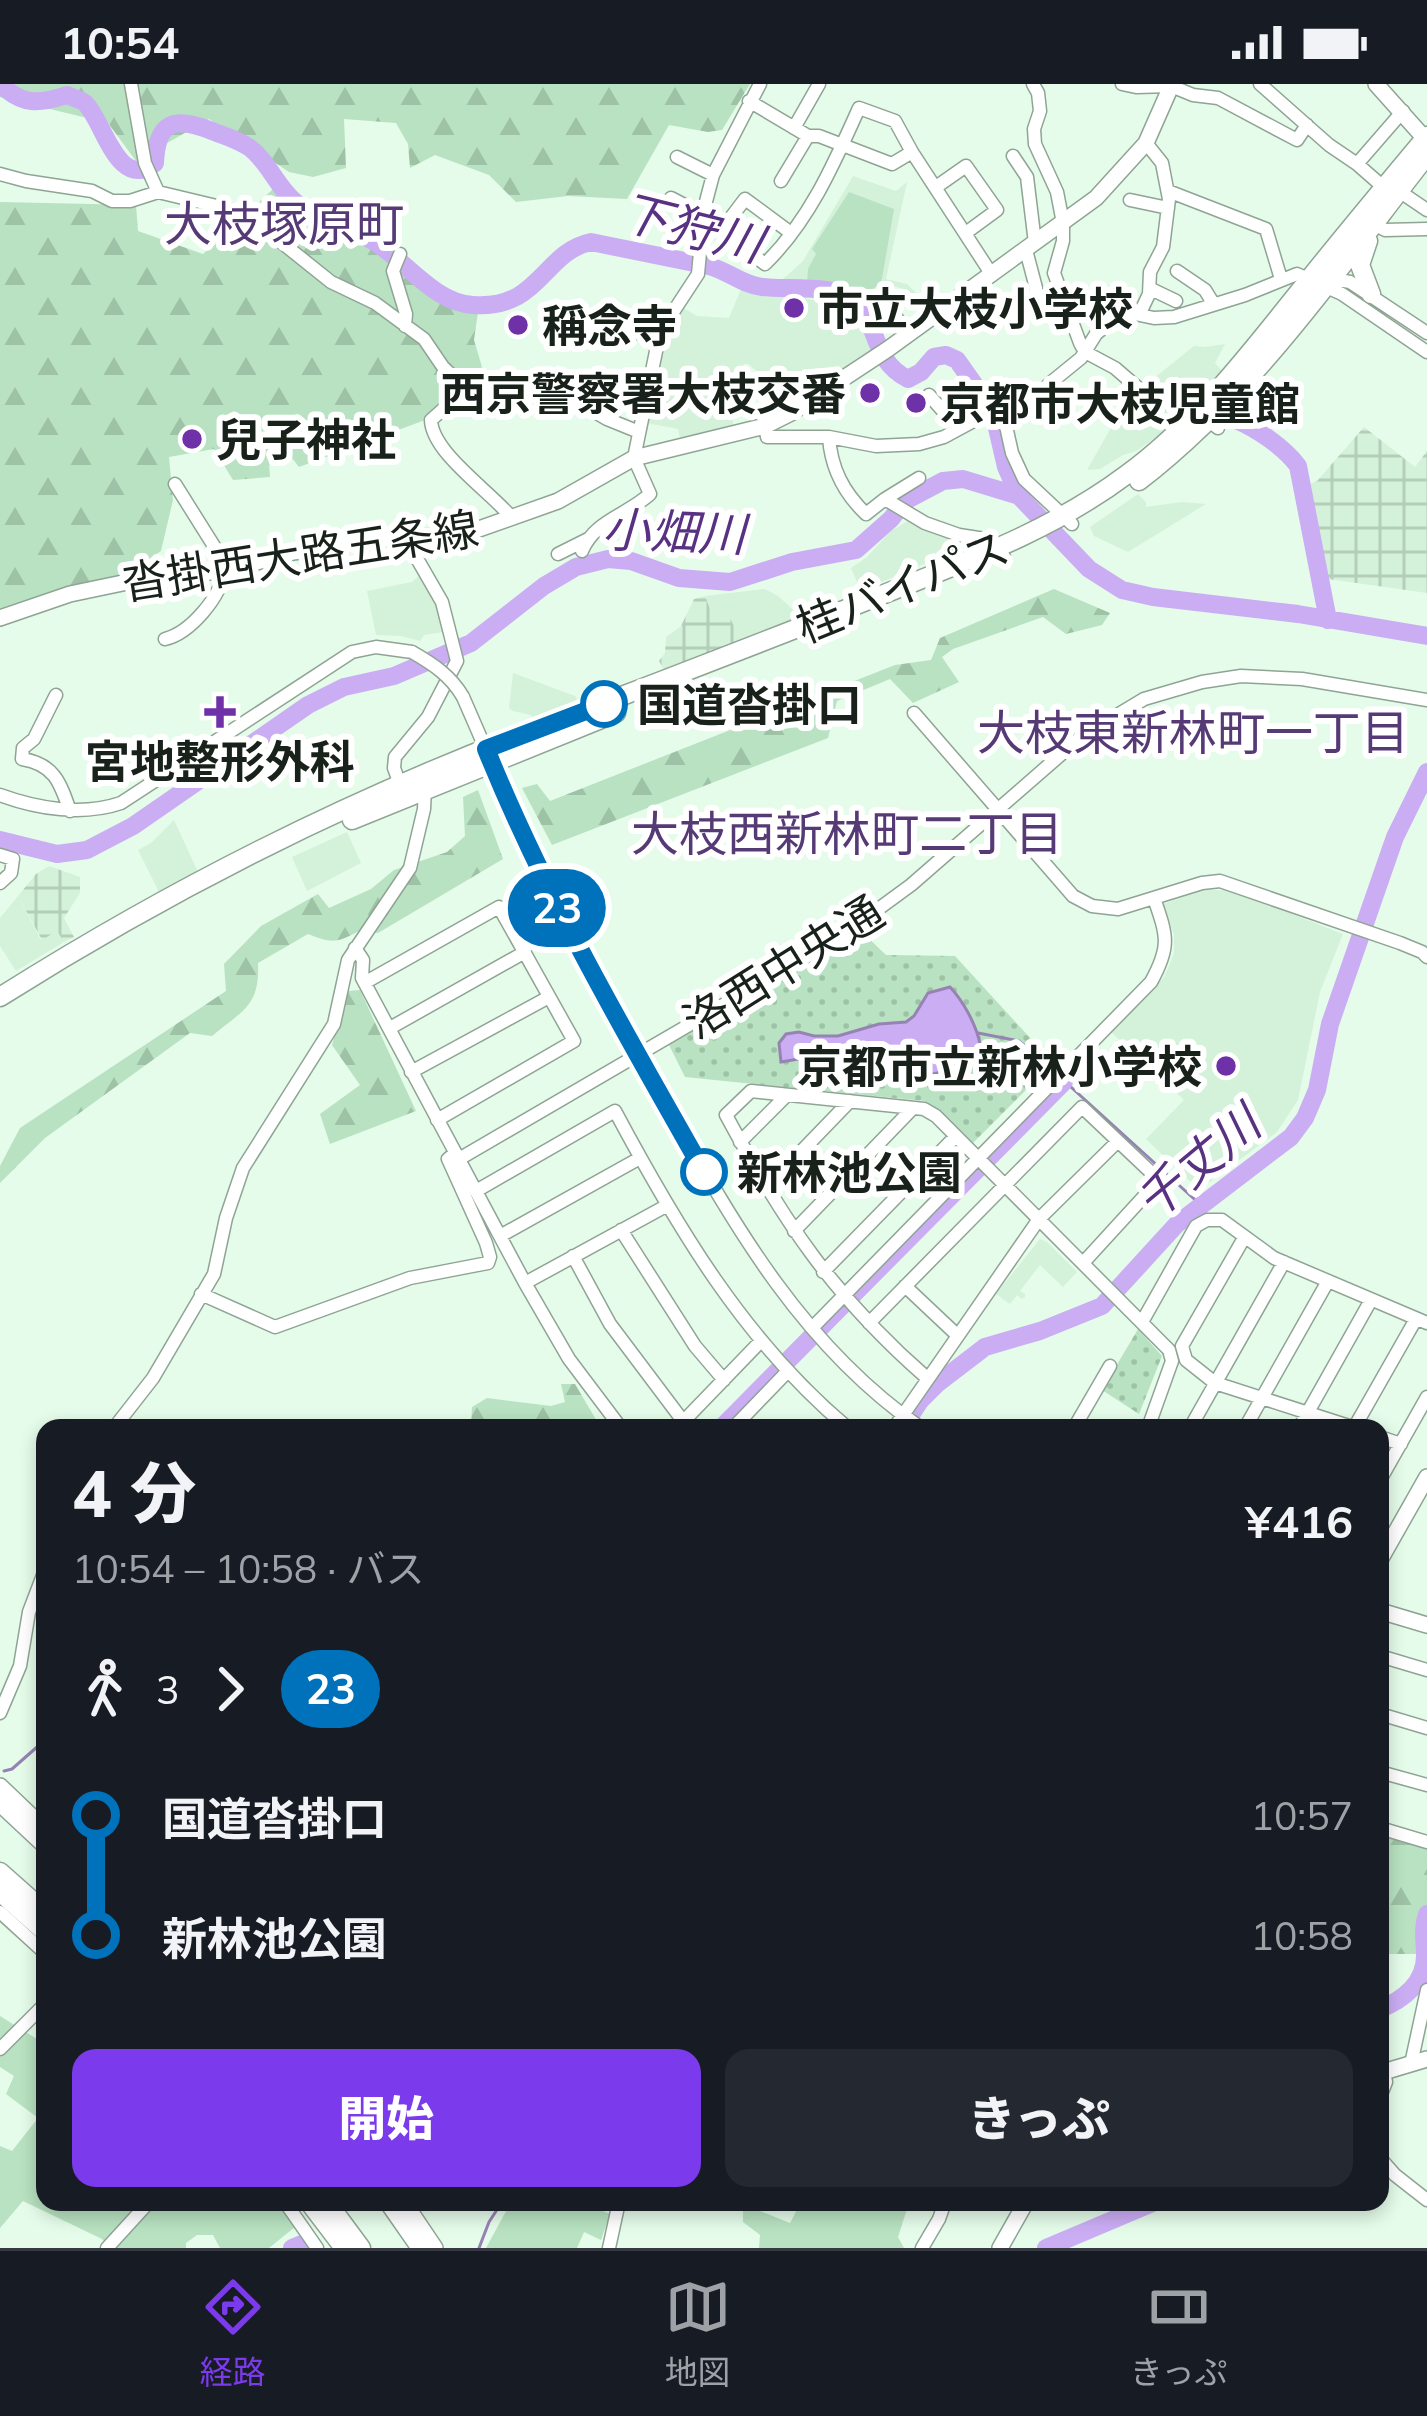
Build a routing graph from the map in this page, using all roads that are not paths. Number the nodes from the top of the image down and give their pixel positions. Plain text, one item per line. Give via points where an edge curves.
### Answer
1 (131, 84) edge
2 (760, 84) edge
3 (819, 84) edge
4 (1034, 84) edge
5 (1122, 84) edge
6 (1260, 84) edge
7 (1376, 84) edge
8 (1172, 85) edge
9 (749, 101) junction
10 (1403, 111) junction
11 (1307, 125) junction
12 (794, 128) junction
13 (808, 136) junction
14 (1147, 143) junction
15 (1427, 143) edge
16 (843, 145) junction
17 (912, 152) junction
18 (1013, 156) dead end
19 (677, 157) dead end
20 (1357, 164) junction
21 (0, 174) edge
22 (713, 175) junction
23 (782, 181) dead end
24 (936, 187) junction
25 (1168, 191) junction
26 (158, 192) junction
27 (671, 198) dead end
28 (1130, 200) dead end
29 (1387, 202) junction
30 (1168, 208) junction
31 (1427, 210) edge
32 (703, 223) junction
33 (1063, 223) junction
34 (723, 228) junction
35 (1427, 229) edge
36 (967, 232) junction
37 (791, 233) junction
38 (1030, 246) junction
39 (398, 258) dead end
40 (1177, 271) dead end
41 (992, 275) junction
42 (1281, 279) junction
43 (1327, 279) junction
44 (1150, 289) junction
45 (1371, 294) junction
46 (1176, 301) dead end
47 (1036, 302) dead end
48 (1213, 303) junction
49 (889, 305) dead end
50 (1140, 314) junction
51 (622, 320) dead end
52 (405, 326) junction
53 (661, 332) junction
54 (1427, 333) edge
55 (907, 335) junction
56 (1085, 352) junction
57 (1427, 352) edge
58 (466, 388) junction
59 (929, 395) dead end
60 (998, 416) junction
61 (1208, 420) junction
62 (765, 426) junction
63 (958, 428) junction
64 (639, 431) junction
65 (829, 437) junction
66 (634, 458) junction
67 (919, 478) dead end
68 (176, 484) dead end
69 (886, 500) junction
70 (512, 518) junction
71 (1065, 522) junction
72 (404, 536) junction
73 (562, 549) dead end
74 (1001, 553) junction
75 (226, 571) junction
76 (0, 618) edge
77 (165, 639) dead end
78 (56, 695) dead end
79 (1427, 700) edge
80 (914, 713) dead end
81 (488, 756) junction
82 (425, 789) junction
83 (402, 791) junction
84 (0, 795) edge
85 (998, 810) junction
86 (70, 811) junction
87 (0, 855) edge
88 (0, 883) edge
89 (1154, 898) junction
90 (355, 949) junction
91 (525, 952) junction
92 (1426, 954) edge
93 (366, 982) junction
94 (0, 997) edge
95 (550, 997) junction
96 (0, 1010) edge
97 (390, 1028) junction
98 (638, 1055) junction
99 (411, 1072) junction
100 (788, 1094) junction
101 (850, 1101) junction
102 (913, 1108) junction
103 (437, 1120) junction
104 (956, 1136) junction
105 (740, 1142) junction
106 (1118, 1142) junction
107 (457, 1156) junction
108 (640, 1158) junction
109 (983, 1163) junction
110 (1004, 1184) junction
111 (766, 1188) junction
112 (476, 1191) junction
113 (666, 1206) junction
114 (1039, 1219) junction
115 (621, 1230) junction
116 (794, 1231) junction
117 (500, 1236) junction
118 (1244, 1238) junction
119 (573, 1256) junction
120 (1283, 1262) junction
121 (1083, 1263) junction
122 (823, 1272) junction
123 (1328, 1281) junction
124 (525, 1282) junction
125 (905, 1286) junction
126 (201, 1294) junction
127 (1371, 1300) junction
128 (848, 1301) junction
129 (1422, 1321) edge
130 (1142, 1322) junction
131 (869, 1323) junction
132 (817, 1334) junction
133 (957, 1335) junction
134 (760, 1342) junction
135 (1110, 1366) dead end
136 (788, 1371) junction
137 (927, 1378) junction
138 (724, 1379) junction
139 (1215, 1383) junction
140 (1427, 1397) edge
141 (1262, 1398) junction
142 (1307, 1413) junction
143 (832, 1415) junction
144 (121, 1419) edge
145 (614, 1419) edge
146 (676, 1419) edge
147 (686, 1419) edge
148 (742, 1419) edge
149 (829, 1419) edge
150 (837, 1419) edge
151 (903, 1419) edge
152 (910, 1419) edge
153 (1079, 1419) edge
154 (1151, 1419) edge
155 (1195, 1419) edge
156 (1250, 1419) edge
157 (1304, 1419) edge
158 (1326, 1419) edge
159 (1360, 1419) edge
160 (1389, 1440) edge
161 (1401, 1444) junction
162 (1389, 1465) edge
163 (1427, 1477) edge
164 (1389, 1544) edge
165 (36, 1592) edge
166 (1389, 1613) edge
167 (1427, 1624) edge
168 (1389, 1659) edge
169 (1427, 1670) edge
170 (0, 1713) edge
171 (1389, 1717) edge
172 (1427, 1728) edge
173 (1389, 1774) edge
174 (1427, 1785) edge
175 (0, 1786) edge
176 (0, 1804) edge
177 (36, 1820) edge
178 (1389, 1831) edge
179 (36, 1838) edge
180 (1427, 1842) edge
181 (0, 1872) edge
182 (0, 1892) edge
183 (36, 1904) edge
184 (0, 1912) edge
185 (36, 1924) edge
186 (36, 1945) edge
187 (1427, 1990) edge
188 (36, 2013) edge
189 (0, 2049) edge
190 (1419, 2062) edge
191 (1389, 2070) edge
192 (1389, 2168) edge
193 (1427, 2200) edge
194 (141, 2211) edge
195 (292, 2211) edge
196 (316, 2211) edge
197 (334, 2211) edge
198 (393, 2211) edge
199 (410, 2211) edge
200 (617, 2211) edge
201 (942, 2211) edge
202 (1021, 2211) edge
203 (107, 2248) edge
204 (317, 2248) edge
205 (344, 2248) edge
206 (361, 2248) edge
207 (419, 2248) edge
208 (435, 2248) edge
209 (609, 2248) edge
210 (922, 2248) edge
211 (1000, 2248) edge

1 - 26 street
2 - 9 street
3 - 12 street
4 - 33 street via 1035,144
5 - 8 street
6 - 11 street
7 - 10 main road
8 - 11 street via 1218,98 1297,140
8 - 14 main road, 沓掛西大路五条線
9 - 12 street
9 - 22 street
10 - 15 main road
10 - 20 street
11 - 20 street
12 - 13 street
13 - 16 street
13 - 23 street
14 - 25 street
14 - 33 main road, 沓掛西大路五条線
15 - 29 highway, 桂バイパス
16 - 17 street via 892,164
16 - 17 street via 859,108 896,121
16 - 37 street
17 - 24 street
18 - 38 street via 1031,173
19 - 22 street
20 - 29 street
21 - 26 street via 112,201
22 - 32 street
24 - 36 street
24 - 36 street via 966,166 997,210
25 - 30 street
25 - 42 street via 1266,229
26 - 52 street via 260,219 331,282
27 - 32 street
28 - 30 street
29 - 31 street
29 - 35 street via 1385,230
29 - 43 highway, 桂バイパス
29 - 45 highway via 1360,265
30 - 44 street
32 - 34 street
32 - 53 street via 698,274
33 - 38 main road, 沓掛西大路五条線
33 - 56 street via 1054,273
34 - 37 street via 745,200
34 - 37 street via 765,264
36 - 41 street
38 - 41 main road, 沓掛西大路五条線
38 - 47 street
39 - 52 street via 392,271
40 - 48 street
41 - 55 main road, 沓掛西大路五条線
42 - 43 street
42 - 48 street
43 - 45 street
43 - 57 street
43 - 61 highway, 桂バイパス
44 - 46 street
44 - 50 street
45 - 54 street
48 - 50 street via 1174,317
49 - 55 street
50 - 56 street via 1104,326
51 - 53 street via 637,333
52 - 58 street
53 - 64 street
55 - 62 main road, 沓掛西大路五条線
56 - 60 street via 1024,414
56 - 61 street via 1145,394 1188,405
58 - 64 street via 491,392 541,380
58 - 70 street via 431,420 432,432
59 - 63 street
60 - 63 street
60 - 71 street via 1016,477
61 - 71 highway, 桂バイパス via 1135,484
62 - 65 street via 767,437
62 - 66 main road, 沓掛西大路五条線
63 - 65 street via 919,444
64 - 66 street
65 - 69 street via 847,496 866,514
66 - 70 main road, 沓掛西大路五条線
66 - 73 street via 650,494 594,530 585,545
67 - 69 street
68 - 75 street
69 - 74 street via 985,539
70 - 72 main road, 沓掛西大路五条線 via 460,536
71 - 74 highway, 桂バイパス
72 - 75 main road, 沓掛西大路五条線
72 - 83 street via 442,602 457,662 395,758
74 - 81 highway, 桂バイパス
75 - 76 main road, 沓掛西大路五条線 via 116,584
75 - 77 street via 193,622
78 - 86 street via 17,759 49,767
79 - 85 street, 洛西中央通 via 1302,679 1202,682 1144,699 1081,737
80 - 85 street
81 - 82 highway, 桂バイパス
81 - 83 highway, 桂バイパス
81 - 86 street, bridge via 456,685 438,667 376,646 352,652 121,803
81 - 98 street via 561,916
82 - 83 highway, 桂バイパス
82 - 90 street via 410,868
83 - 94 highway, 桂バイパス via 238,861
83 - 96 highway, 桂バイパス via 140,925
84 - 86 street
85 - 89 street via 1073,896 1118,909
85 - 98 street, 洛西中央通 via 840,938
87 - 88 street via 13,859
89 - 92 street via 1220,881
89 - 109 street via 1167,937 1151,982
90 - 93 street
90 - 126 street via 334,1024 243,1168 214,1274
91 - 93 street via 499,907
91 - 95 street
91 - 97 street
93 - 97 street
95 - 99 street
95 - 103 street via 574,1041
97 - 99 street
98 - 107 street, 洛西中央通
98 - 132 street via 732,1221
99 - 103 street
100 - 101 street
100 - 105 street
100 - 105 street via 751,1091 726,1115
101 - 102 street
101 - 111 street
102 - 104 street
102 - 116 street
103 - 107 street
104 - 109 street
104 - 122 street
105 - 111 street
106 - 110 street via 1082,1107
106 - 114 street
106 - 121 street via 1159,1180
107 - 112 street
107 - 126 street via 448,1159 487,1243 488,1263 410,1278 275,1327
108 - 112 street via 615,1111
108 - 113 street
108 - 117 street
109 - 110 street
109 - 128 street
110 - 114 street
110 - 125 street
111 - 116 street
112 - 117 street
113 - 115 street
113 - 134 street
114 - 121 street
114 - 133 street
115 - 119 street
115 - 138 street
116 - 122 street
117 - 124 street
118 - 120 street
118 - 130 street via 1222,1220 1196,1226
118 - 139 street via 1182,1346 1186,1360
119 - 124 street
119 - 146 street
120 - 123 street
120 - 139 street
121 - 130 street
122 - 128 street
123 - 127 street
123 - 141 street
124 - 145 street
125 - 131 street
125 - 133 street
126 - 144 street
127 - 129 street
127 - 142 street
128 - 131 street
128 - 132 street
129 - 159 street
130 - 154 street via 1172,1361
131 - 137 street
132 - 151 street
133 - 137 street
134 - 136 street
134 - 138 street
135 - 153 street
136 - 143 street
136 - 148 street
137 - 152 street
138 - 147 street
139 - 141 street
139 - 155 street
140 - 161 street
141 - 142 street
141 - 156 street
142 - 157 street
142 - 158 street
143 - 149 street
143 - 150 street
160 - 161 street
161 - 162 street
163 - 164 main road
165 - 170 street
166 - 167 main road
168 - 169 street
171 - 172 street
173 - 174 street
175 - 177 main road
176 - 179 main road
178 - 180 street
181 - 183 highway
182 - 185 highway
184 - 186 street
187 - 190 street
188 - 189 street
190 - 191 main road
192 - 193 street
194 - 203 street
195 - 204 street
196 - 205 highway
197 - 206 highway
198 - 207 main road
199 - 208 main road
200 - 209 street
201 - 210 street
202 - 211 main road

